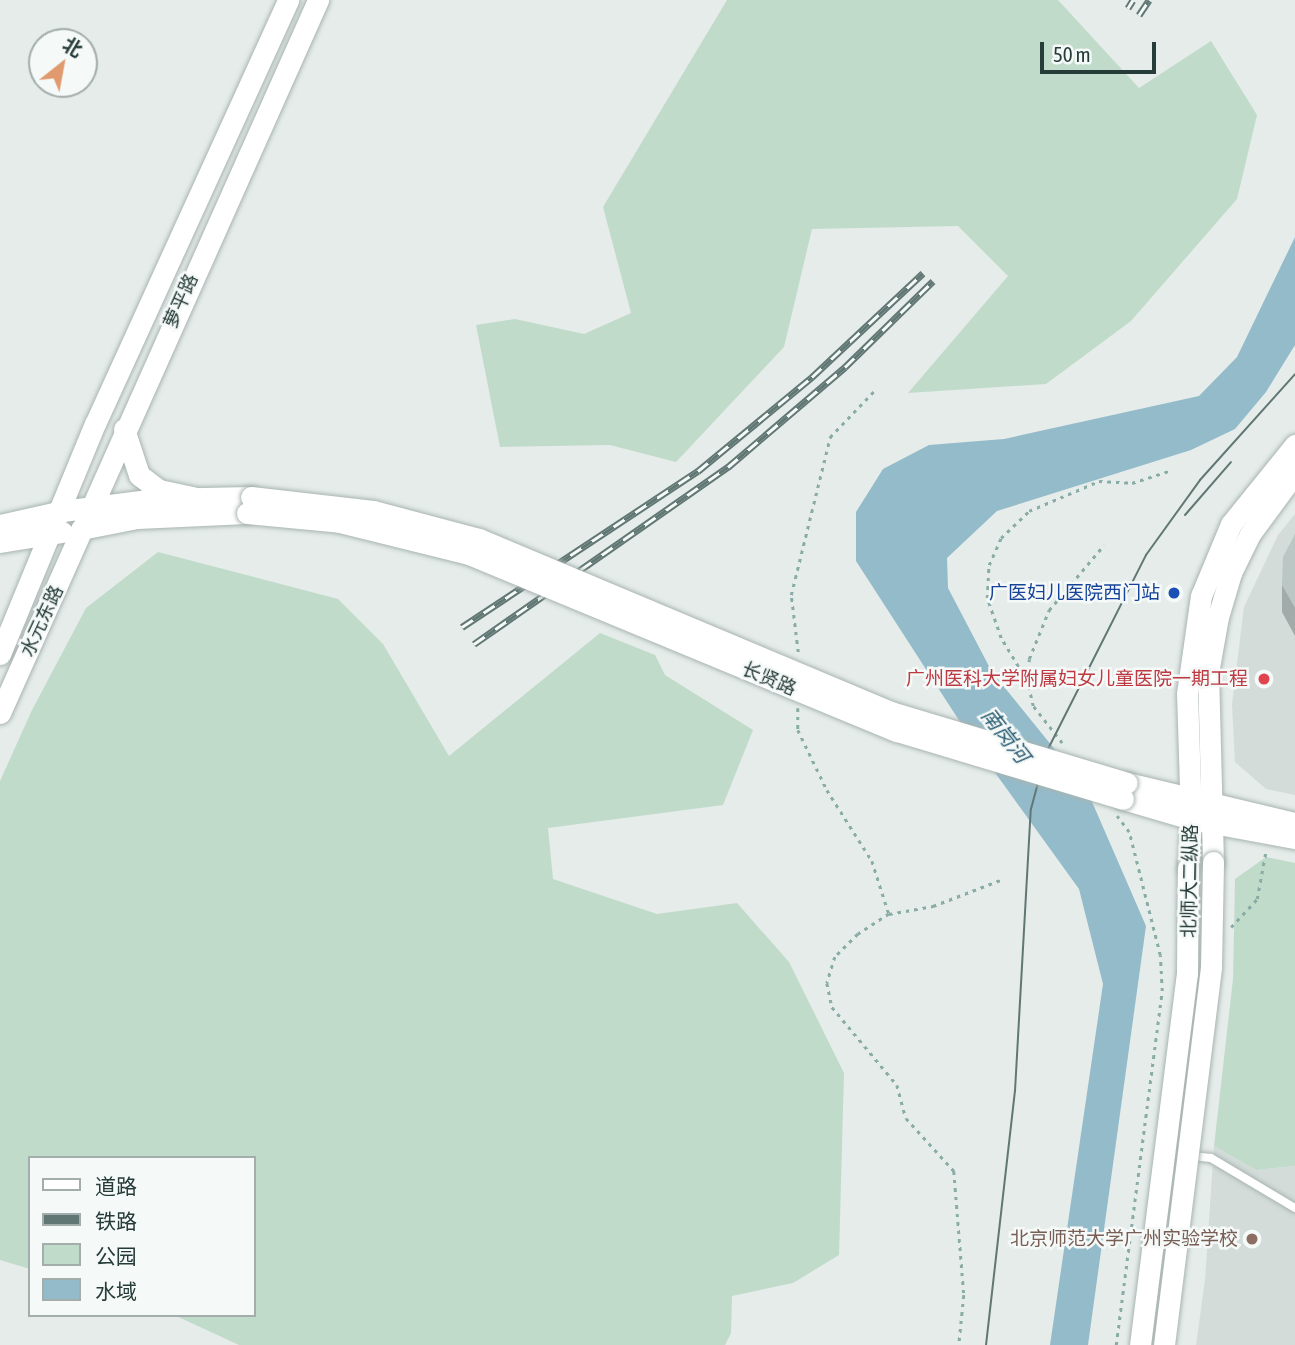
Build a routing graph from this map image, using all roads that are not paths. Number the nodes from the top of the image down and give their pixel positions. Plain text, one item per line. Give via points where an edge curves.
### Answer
1 (288, 0) edge
2 (318, 0) edge
3 (124, 429) junction
4 (1295, 445) edge
5 (1295, 473) edge
6 (192, 497) junction
7 (249, 505) junction
8 (91, 507) junction
9 (62, 511) junction
10 (0, 525) edge
11 (81, 529) junction
12 (52, 533) junction
13 (0, 542) edge
14 (0, 654) edge
15 (0, 713) edge
16 (1190, 809) junction
17 (1212, 814) junction
18 (1295, 822) edge
19 (1295, 838) edge
20 (1166, 1153) junction
21 (1189, 1153) junction
22 (1292, 1206) edge
23 (1140, 1345) edge
24 (1164, 1345) edge

1 - 9 street, 萝平路 via 176,242
2 - 3 street, 萝平路
3 - 6 street via 139,475 159,490
3 - 8 street, 萝平路
4 - 16 street, 北师大二纵路 via 1231,524 1201,596 1187,694
5 - 17 street, 北师大二纵路 via 1250,534 1231,573 1218,617 1208,673
6 - 7 street
6 - 8 street
7 - 11 street
7 - 16 street, 长贤路, bridge via 469,554 897,732 1121,798
8 - 9 street
8 - 11 street, 萝平路
9 - 10 street
9 - 12 street, 萝平路
11 - 12 street
11 - 15 street, 水元东路
12 - 13 street
12 - 14 street, 水元东路
16 - 17 street, 长贤路
16 - 20 street, 北师大二纵路, bridge via 1187,973
17 - 18 street, 长贤路
17 - 19 street, 长贤路
17 - 21 street, 北师大二纵路, bridge via 1211,967
20 - 21 lane
20 - 23 street, 北师大二纵路, bridge
21 - 22 lane via 1211,1158
21 - 24 street, 北师大二纵路, bridge

